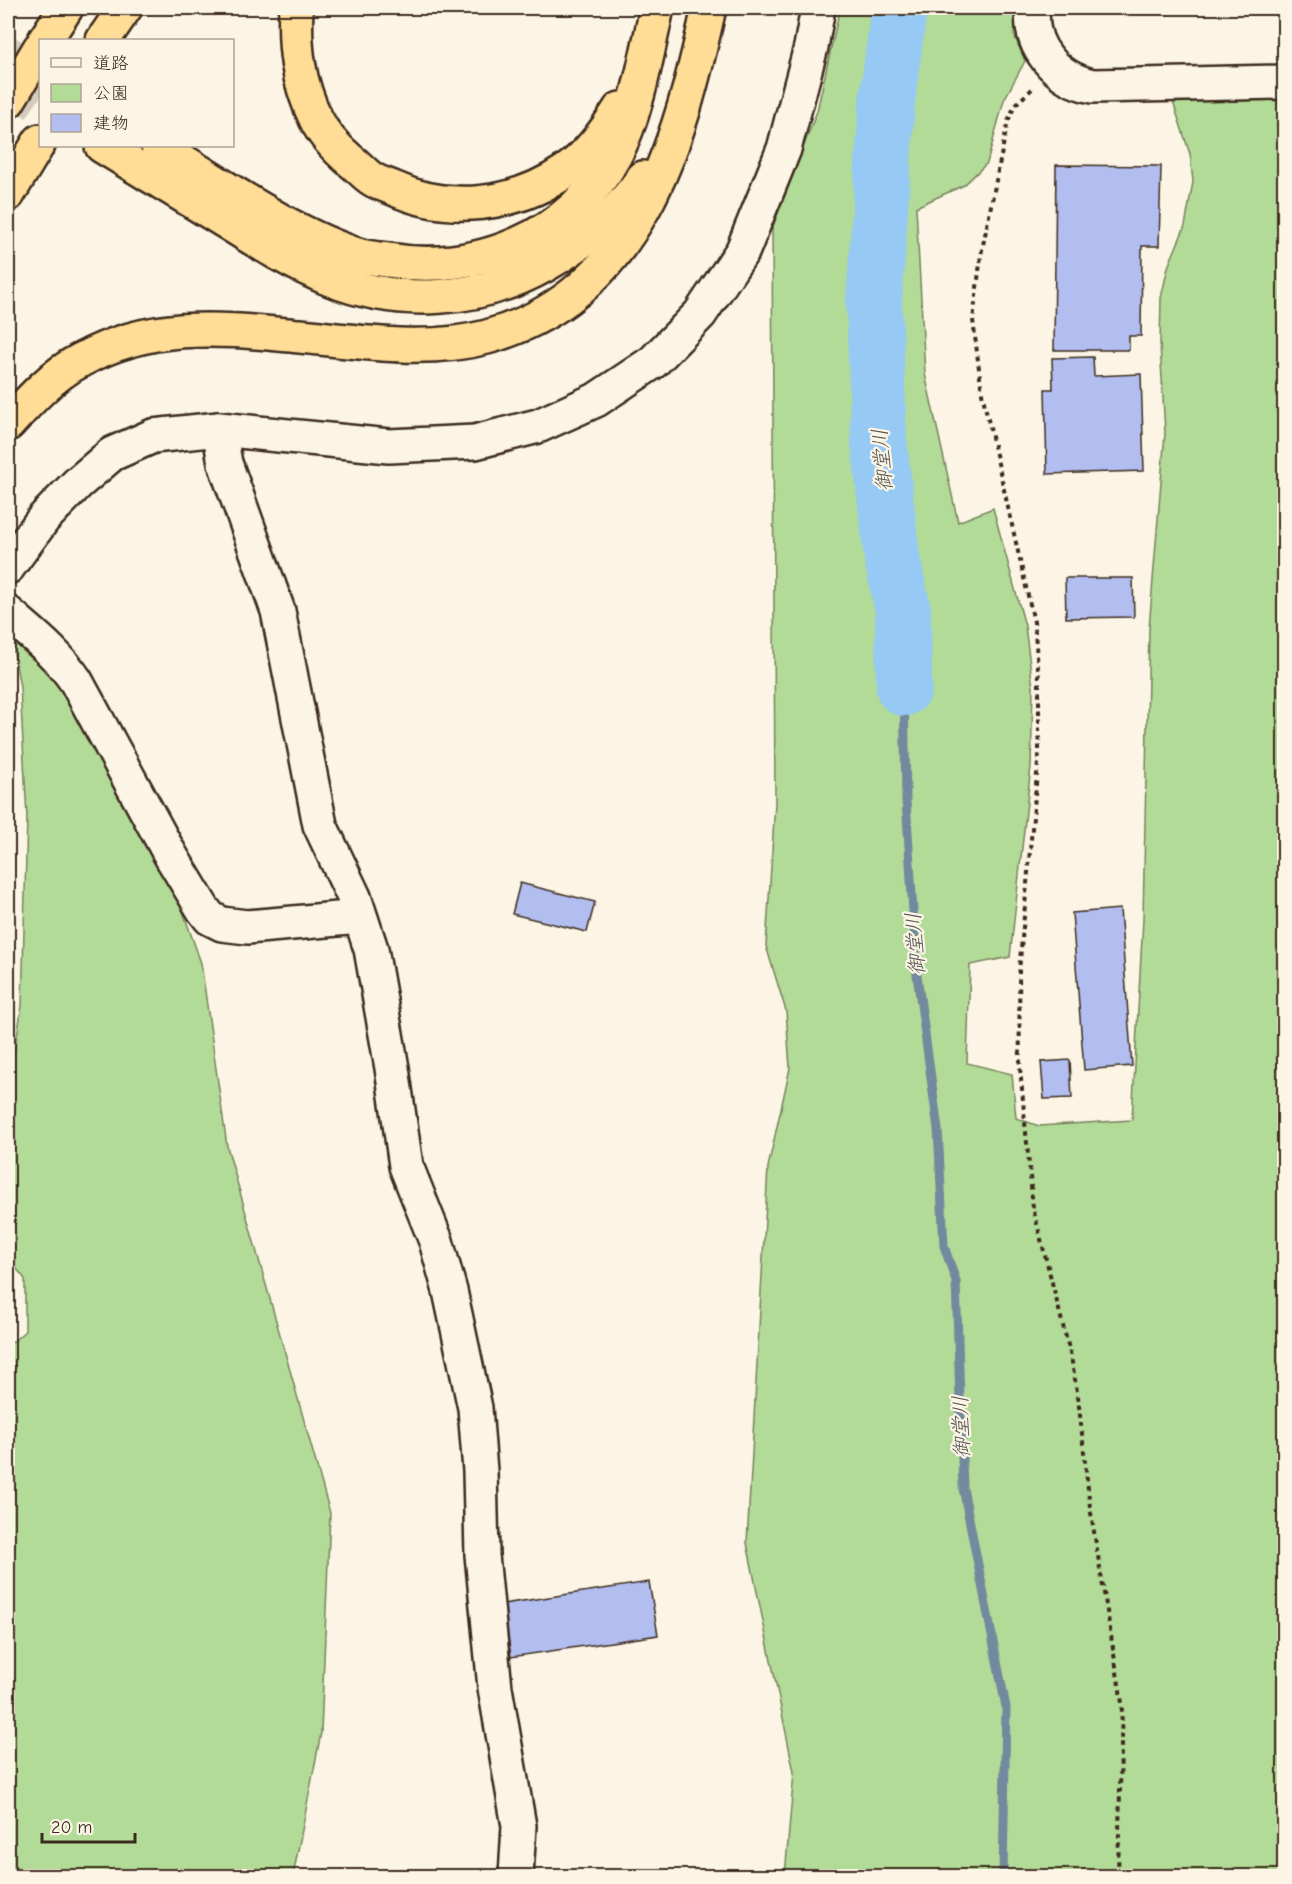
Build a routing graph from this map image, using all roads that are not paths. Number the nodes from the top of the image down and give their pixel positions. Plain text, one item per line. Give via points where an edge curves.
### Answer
1 (66, 8) edge
2 (125, 8) edge
3 (296, 8) edge
4 (709, 8) edge
5 (818, 8) edge
6 (1033, 8) edge
7 (656, 13) edge
8 (46, 39) edge
9 (104, 39) edge
10 (39, 50) edge
11 (1284, 82) edge
12 (690, 83) junction
13 (8, 101) edge
14 (39, 143) edge
15 (104, 147) edge
16 (160, 147) edge
17 (8, 194) edge
18 (8, 424) edge
19 (219, 429) junction
20 (8, 567) edge
21 (8, 613) edge
22 (360, 917) junction
23 (516, 1876) edge

1 - 8 highway
2 - 9 highway
3 - 7 highway via 294,41 301,83 317,121 342,152 372,179 411,197 452,204 492,203 533,190 568,171 594,145 619,110
4 - 12 highway
5 - 19 street via 784,149 743,250 700,314 653,362 596,400 538,426 475,442 389,446
6 - 11 street via 1036,42 1053,67 1082,84
7 - 16 highway via 630,116 615,155 590,191 556,223 522,244 484,258 446,264 362,256 315,238
10 - 13 highway
12 - 15 highway via 656,159 632,195 602,225 531,273 498,287 458,296 373,292 332,279 286,258
12 - 18 highway via 665,166 641,214 615,254 558,307 485,337 444,343 400,345 206,329 162,332 120,342 80,360 41,388
14 - 17 highway
19 - 20 street via 153,436 112,454 44,518
19 - 22 street via 225,463 278,611 320,825
21 - 22 street via 68,668 171,856 210,918 247,927
22 - 23 street via 370,949 392,1068 406,1166 448,1281 475,1408 482,1555 494,1677 519,1826

